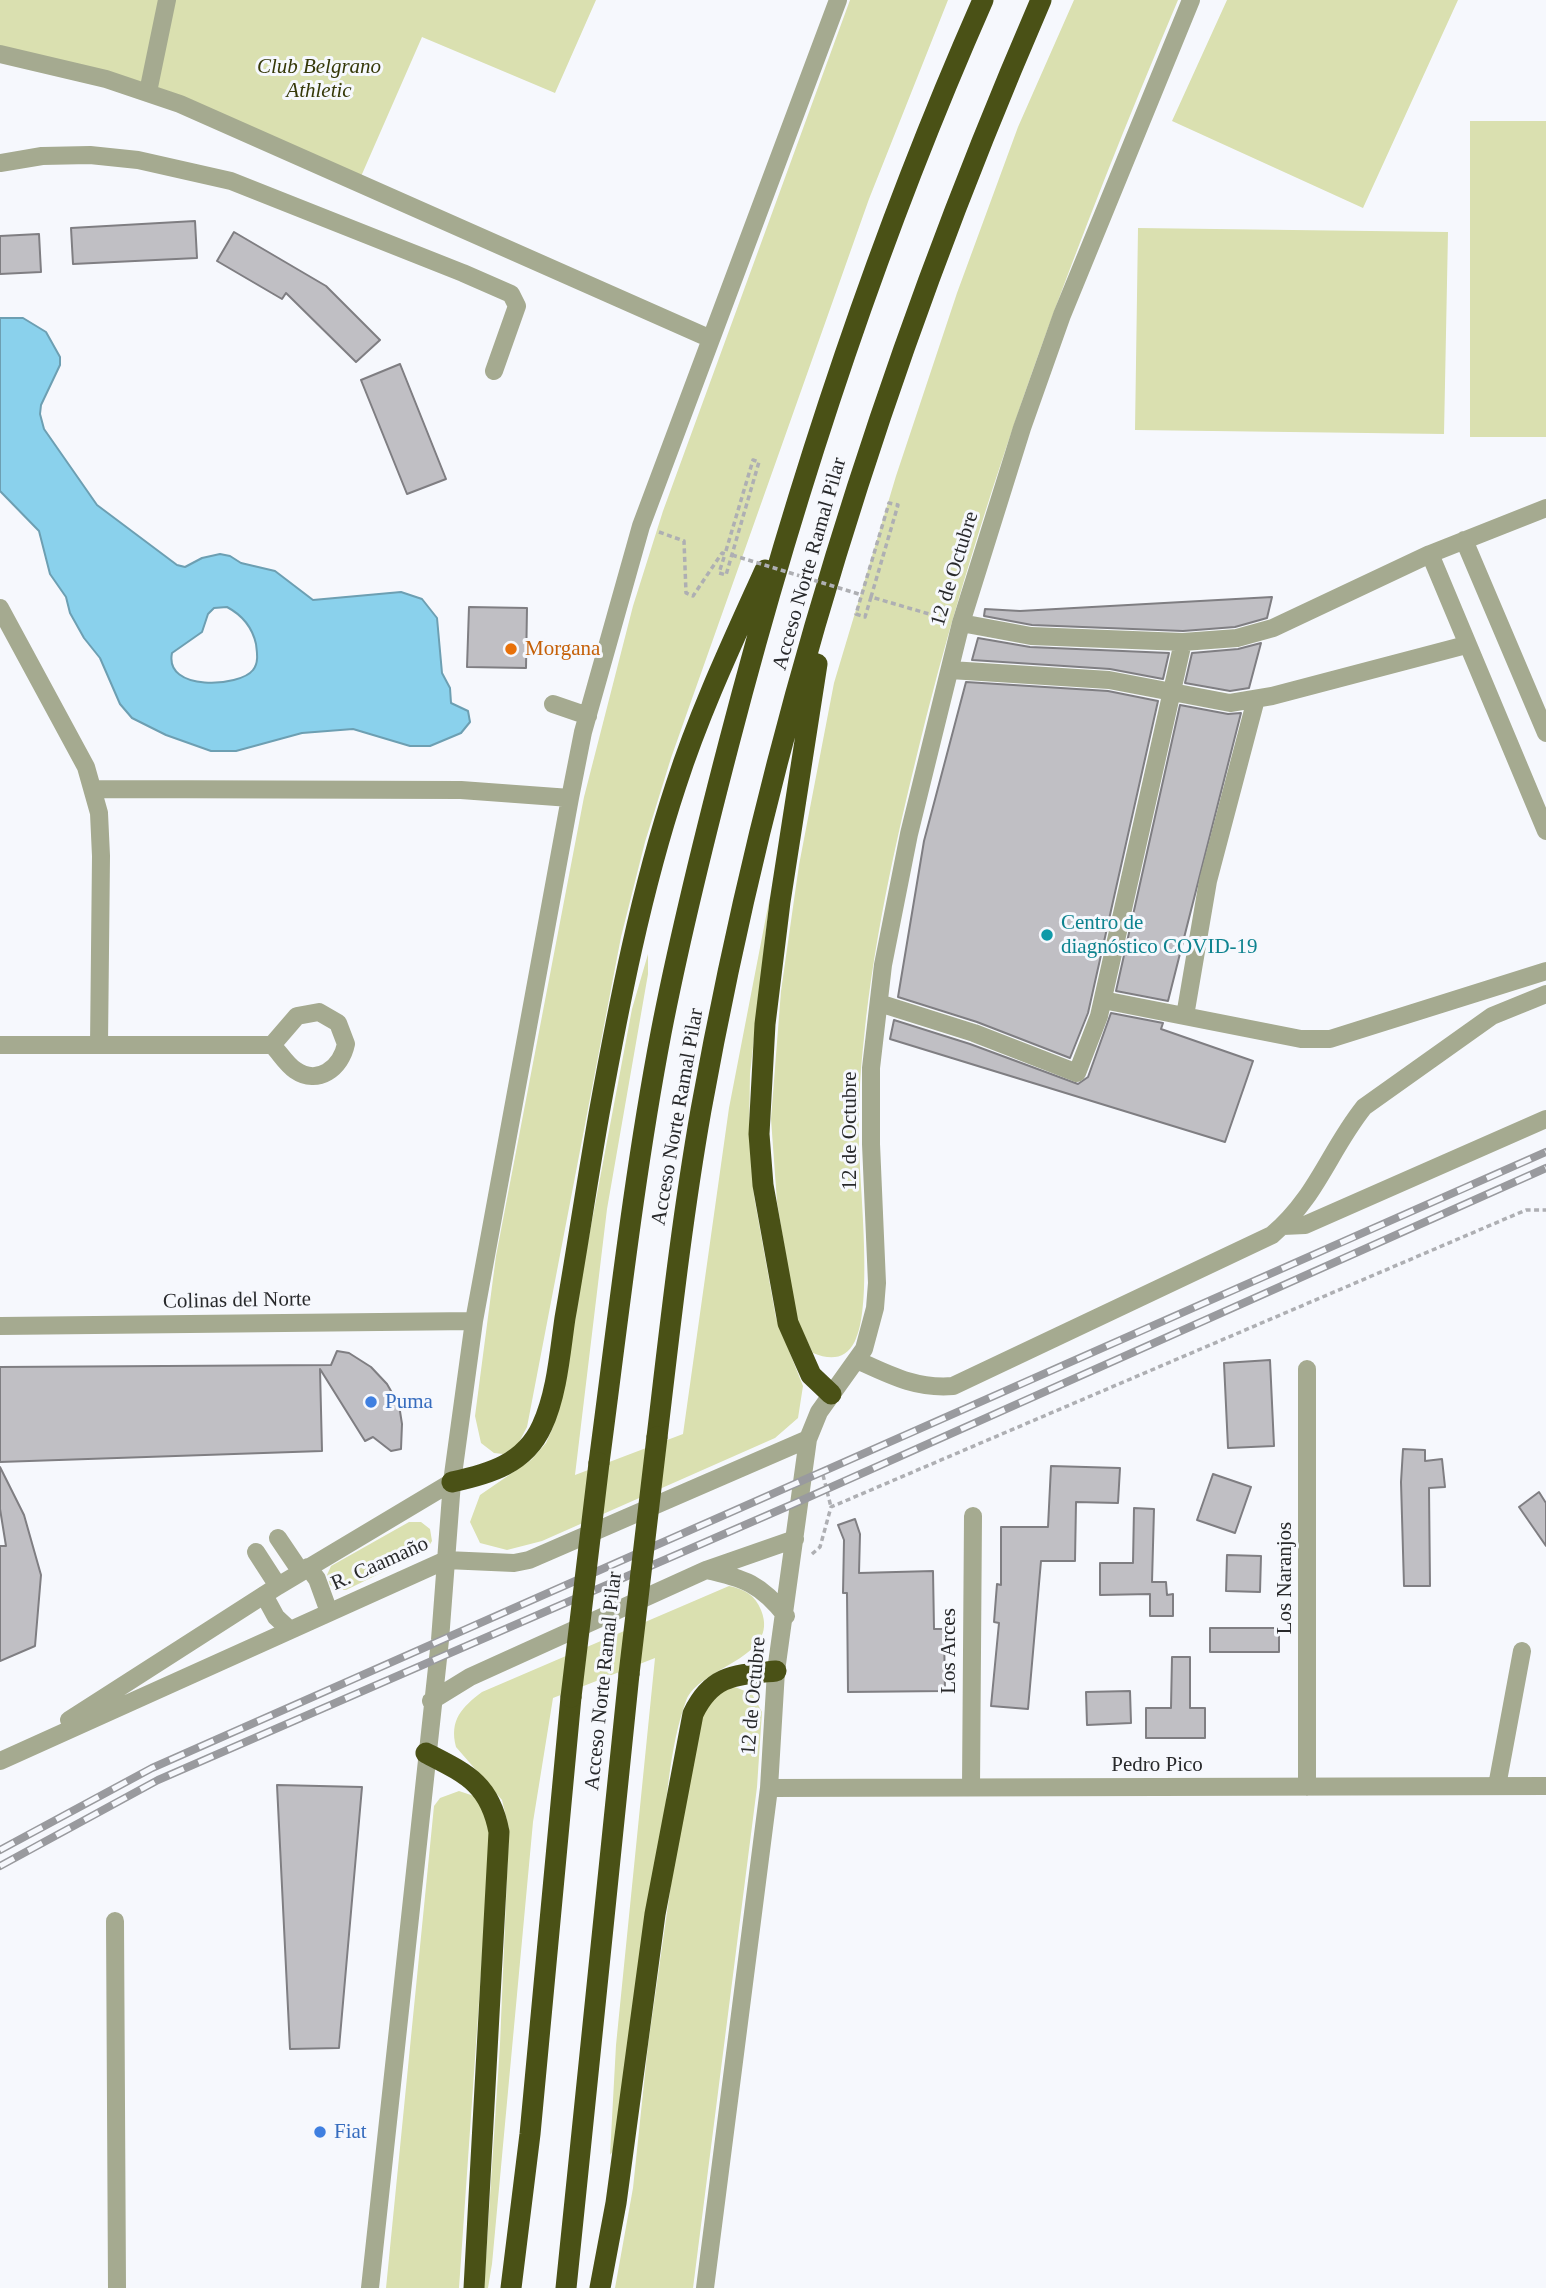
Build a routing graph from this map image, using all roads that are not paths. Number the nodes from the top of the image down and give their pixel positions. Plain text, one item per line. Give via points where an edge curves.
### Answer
1 (167, 0) edge
2 (838, 0) edge
3 (983, 0) edge
4 (1041, 0) edge
5 (1191, 0) edge
6 (0, 54) edge
7 (148, 92) junction
8 (0, 163) edge
9 (711, 339) junction
10 (494, 371) dead end
11 (797, 498) junction
12 (1546, 508) edge
13 (1464, 540) junction
14 (1430, 554) junction
15 (833, 562) junction
16 (0, 608) edge
17 (961, 623) junction
18 (1182, 642) junction
19 (1466, 645) junction
20 (950, 670) junction
21 (1171, 691) junction
22 (1255, 699) junction
23 (553, 705) dead end
24 (588, 716) junction
25 (1546, 733) edge
26 (94, 789) junction
27 (570, 799) junction
28 (1546, 831) edge
29 (1546, 971) edge
30 (1546, 994) edge
31 (1103, 1000) junction
32 (879, 1003) junction
33 (1185, 1016) junction
34 (0, 1045) edge
35 (99, 1045) junction
36 (272, 1045) dead end
37 (1546, 1119) edge
38 (1283, 1226) junction
39 (474, 1321) junction
40 (0, 1326) edge
41 (857, 1360) junction
42 (1307, 1369) dead end
43 (831, 1394) junction
44 (808, 1440) junction
45 (452, 1482) junction
46 (973, 1516) dead end
47 (278, 1538) dead end
48 (795, 1539) junction
49 (256, 1552) dead end
50 (446, 1560) junction
51 (304, 1570) junction
52 (706, 1570) junction
53 (271, 1590) junction
54 (329, 1612) junction
55 (786, 1616) junction
56 (290, 1630) junction
57 (1522, 1651) dead end
58 (776, 1671) junction
59 (431, 1701) junction
60 (18, 1753) junction
61 (426, 1753) junction
62 (0, 1761) edge
63 (1497, 1786) junction
64 (1546, 1786) edge
65 (971, 1787) junction
66 (1307, 1787) junction
67 (769, 1788) junction
68 (115, 1922) dead end
69 (117, 2288) edge
70 (370, 2288) edge
71 (474, 2288) edge
72 (511, 2288) edge
73 (565, 2288) edge
74 (600, 2288) edge
75 (705, 2288) edge

1 - 7 street
2 - 9 street
3 - 11 highway, Acceso Norte Ramal Pilar via 900,201
4 - 15 highway, Acceso Norte Ramal Pilar via 935,257
5 - 17 street, 12 de Octubre via 1062,316 1021,428
6 - 7 street
7 - 9 street
8 - 10 street via 90,155 176,167 232,181 463,273 511,295 517,306
9 - 24 street via 641,526
11 - 45 highway via 710,691 650,871 599,1112 559,1357 542,1426 508,1465
11 - 72 highway, Acceso Norte Ramal Pilar, bridge via 716,792 662,1028 643,1143 570,1696
12 - 13 street
13 - 14 street
13 - 25 street
14 - 18 street via 1273,628 1237,638
14 - 19 street
15 - 43 highway via 780,902 759,1107 763,1185 788,1323 811,1375
15 - 73 highway, Acceso Norte Ramal Pilar, bridge via 764,817 701,1111 629,1674
16 - 26 street
17 - 18 street via 1031,636
17 - 20 street, 12 de Octubre
18 - 21 street
19 - 22 street
19 - 28 street
20 - 21 street via 1109,680
20 - 32 street, 12 de Octubre via 909,834
21 - 22 street via 1230,703
21 - 31 street
22 - 33 street via 1208,881
23 - 24 street
24 - 27 street
26 - 27 street via 461,790
26 - 35 street via 102,856
27 - 39 street
29 - 33 street via 1330,1039 1301,1039
30 - 38 street via 1492,1016 1364,1107 1308,1199
31 - 32 street via 1077,1073
31 - 33 street
32 - 41 street, 12 de Octubre via 871,1068 877,1283 870,1330
34 - 35 street
35 - 36 street
37 - 38 street via 1305,1225
38 - 41 street via 953,1385 905,1382
39 - 40 street, Colinas del Norte
39 - 45 street
41 - 43 street, 12 de Octubre
42 - 66 street, Los Naranjos
43 - 44 street, 12 de Octubre
44 - 48 street, 12 de Octubre
44 - 50 street, R. Caamaño via 530,1560
45 - 50 street
45 - 51 street, R. Caamaño
46 - 65 street, Los Arces
47 - 51 street
48 - 52 street
48 - 55 street, 12 de Octubre
49 - 53 street
50 - 54 street, R. Caamaño
50 - 59 street
51 - 53 street, R. Caamaño
51 - 54 street via 317,1579
52 - 55 street via 753,1584 769,1594
52 - 59 street via 470,1677
53 - 56 street via 276,1618
53 - 60 street, R. Caamaño
54 - 56 street, R. Caamaño
55 - 58 street, 12 de Octubre
56 - 60 street, R. Caamaño
57 - 63 street
58 - 67 street, 12 de Octubre
58 - 74 highway via 741,1674 716,1683 702,1695 693,1714 655,1914
59 - 61 street
60 - 62 street, R. Caamaño
61 - 70 street
61 - 71 highway via 475,1781 489,1798 499,1832
63 - 64 street, Pedro Pico
63 - 66 street, Pedro Pico
65 - 66 street, Pedro Pico
65 - 67 street, Pedro Pico
67 - 75 street, 12 de Octubre
68 - 69 street

